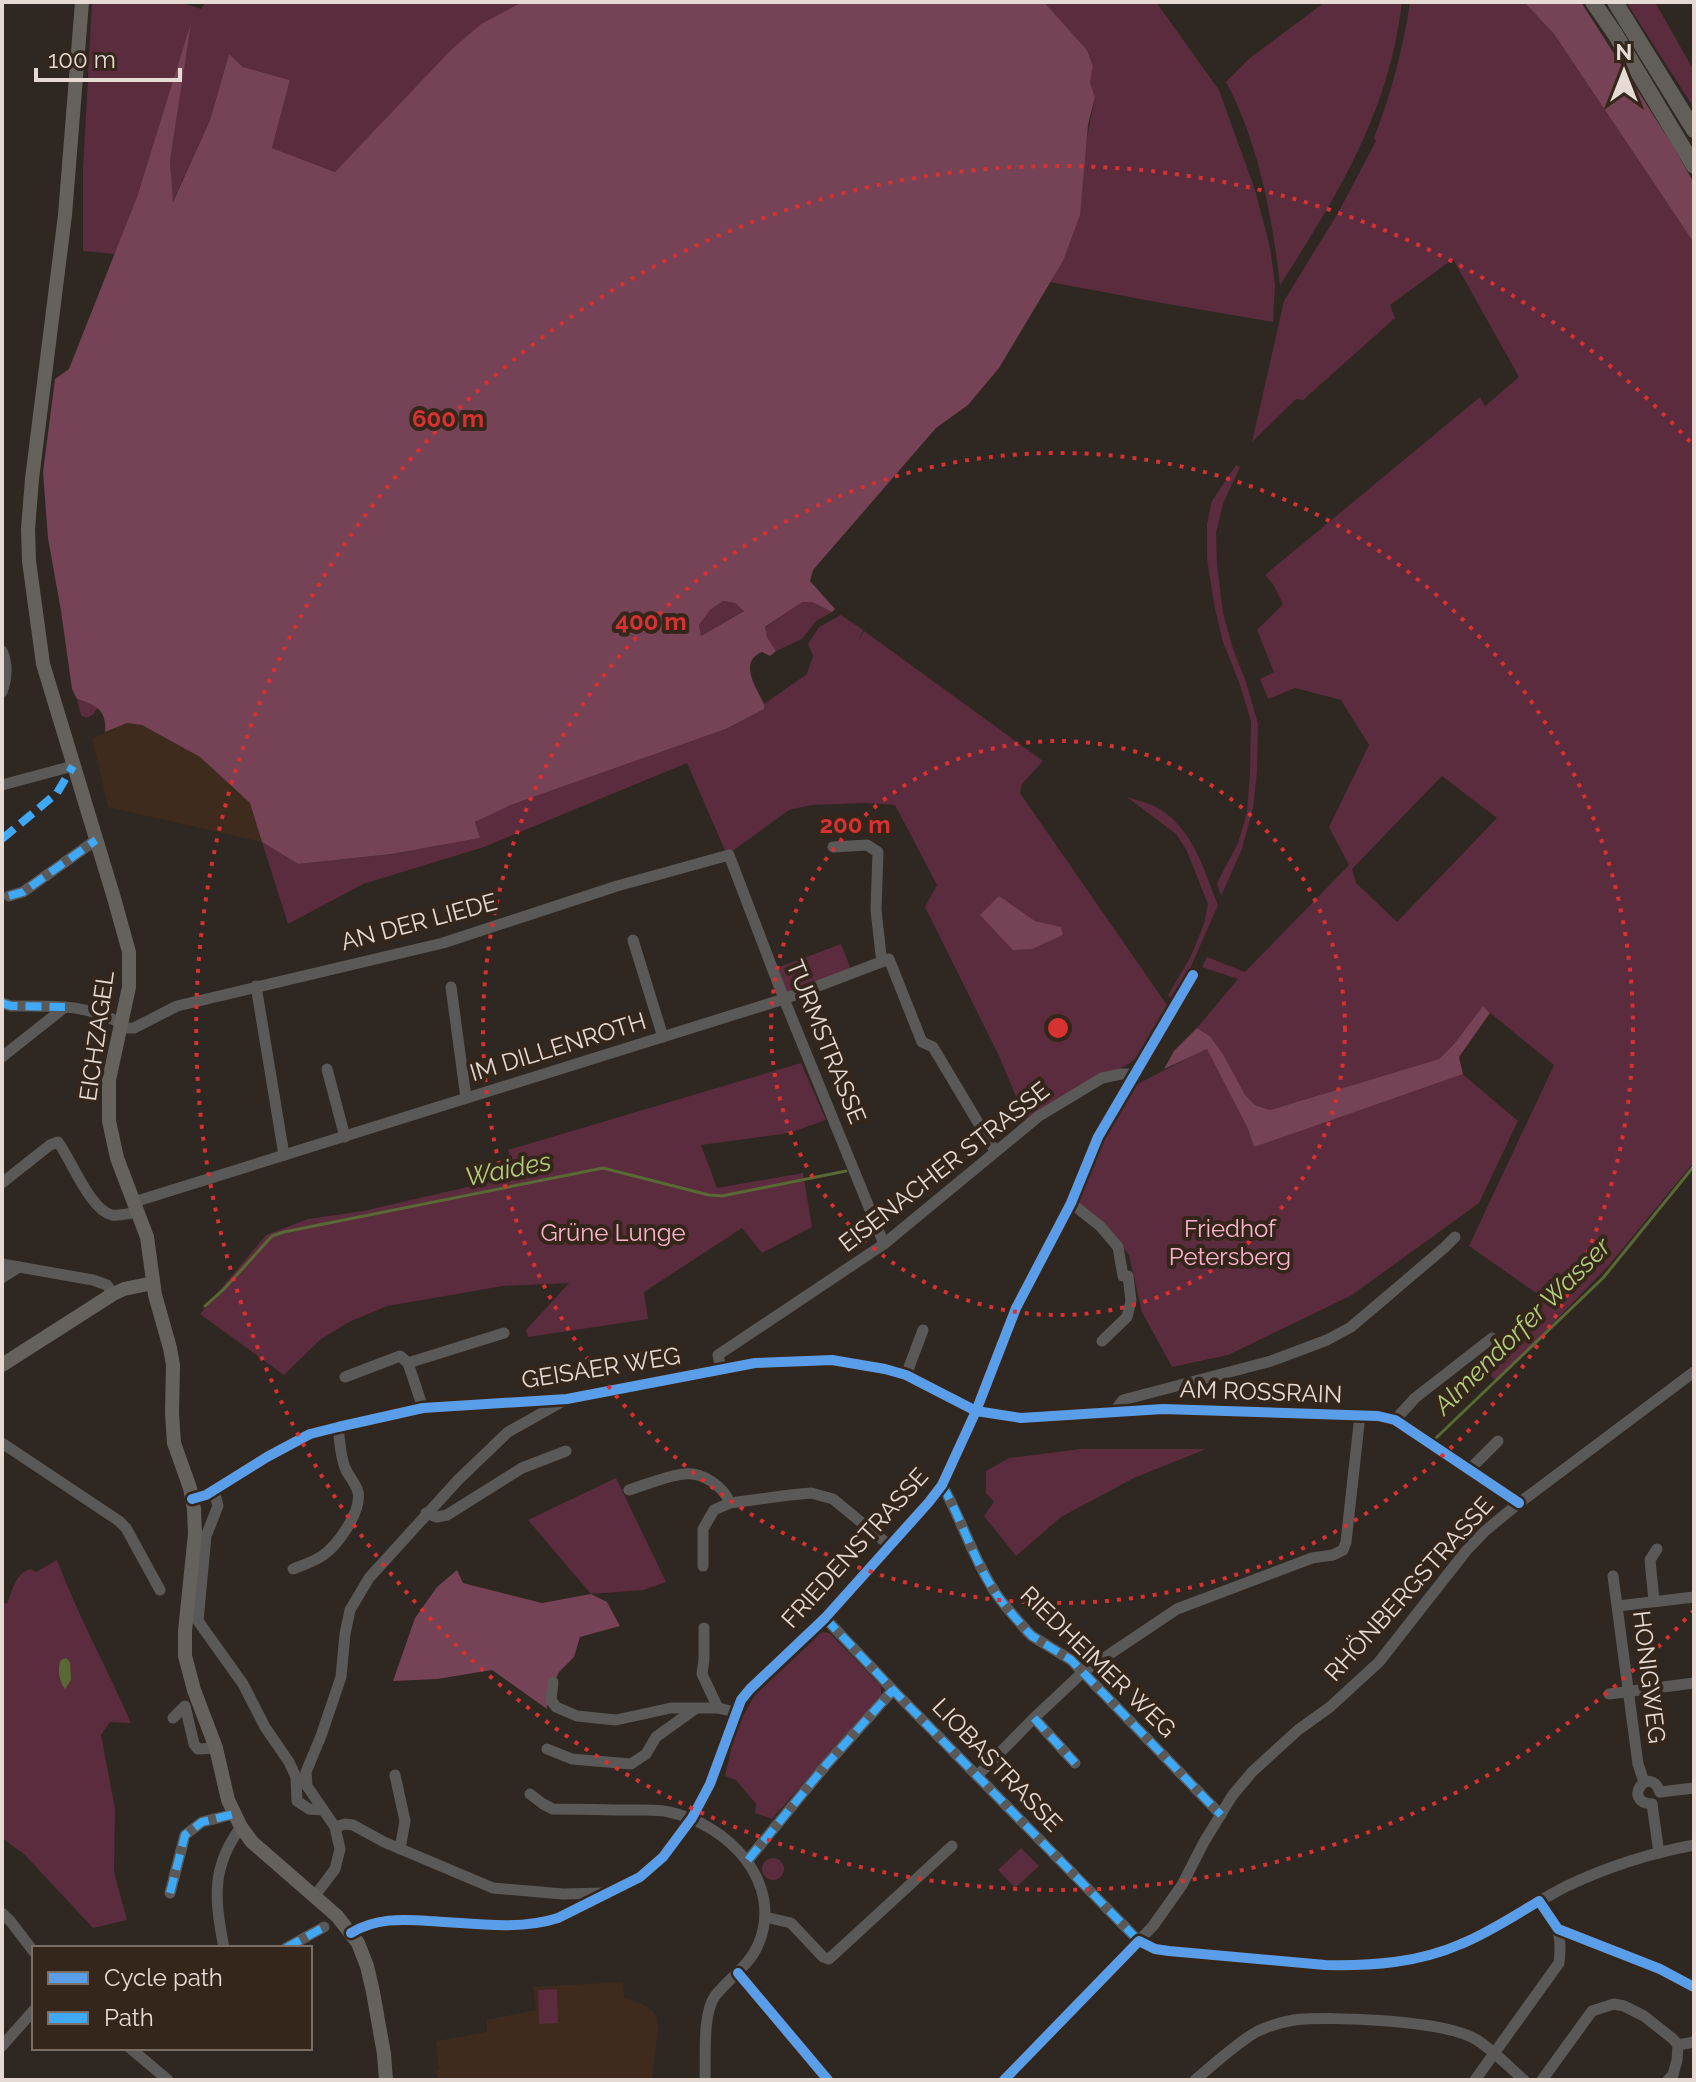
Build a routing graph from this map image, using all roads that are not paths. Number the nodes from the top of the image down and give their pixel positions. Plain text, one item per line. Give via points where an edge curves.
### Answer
1 (82, 2) edge
2 (1593, 2) edge
3 (1615, 2) edge
4 (1694, 130) edge
5 (1694, 166) edge
6 (2, 651) edge
7 (2, 692) edge
8 (73, 766) junction
9 (2, 785) edge
10 (96, 840) junction
11 (833, 847) dead end
12 (729, 855) joint
13 (9, 896) dead end
14 (633, 940) dead end
15 (883, 960) junction
16 (1193, 975) dead end
17 (256, 986) junction
18 (451, 987) dead end
19 (784, 999) junction
20 (2, 1003) edge
21 (65, 1007) junction
22 (121, 1026) junction
23 (663, 1037) junction
24 (2, 1057) edge
25 (327, 1069) dead end
26 (1134, 1074) junction
27 (466, 1098) junction
28 (345, 1137) junction
29 (995, 1151) junction
30 (284, 1155) junction
31 (2, 1183) edge
32 (1071, 1203) junction
33 (136, 1207) junction
34 (1455, 1237) dead end
35 (884, 1244) junction
36 (2, 1264) edge
37 (19, 1267) junction
38 (2, 1278) edge
39 (153, 1283) junction
40 (113, 1294) junction
41 (923, 1330) dead end
42 (504, 1333) dead end
43 (1492, 1338) dead end
44 (1102, 1341) dead end
45 (408, 1363) junction
46 (2, 1365) edge
47 (721, 1369) junction
48 (1694, 1372) edge
49 (906, 1375) junction
50 (345, 1377) dead end
51 (567, 1399) junction
52 (423, 1408) junction
53 (976, 1411) junction
54 (1114, 1412) junction
55 (1360, 1415) junction
56 (1395, 1420) junction
57 (338, 1427) junction
58 (1498, 1441) dead end
59 (2, 1443) edge
60 (566, 1451) dead end
61 (1469, 1470) junction
62 (942, 1485) junction
63 (629, 1490) dead end
64 (214, 1491) junction
65 (192, 1499) junction
66 (730, 1503) junction
67 (1519, 1503) junction
68 (426, 1513) junction
69 (889, 1545) junction
70 (1657, 1549) dead end
71 (703, 1566) dead end
72 (293, 1569) dead end
73 (1613, 1576) dead end
74 (160, 1590) dead end
75 (1694, 1597) edge
76 (1654, 1601) junction
77 (1618, 1606) junction
78 (825, 1618) junction
79 (704, 1628) dead end
80 (1083, 1672) junction
81 (553, 1682) dead end
82 (1694, 1683) edge
83 (893, 1690) junction
84 (1628, 1691) junction
85 (1609, 1694) dead end
86 (718, 1708) junction
87 (696, 1709) junction
88 (735, 1712) junction
89 (173, 1718) dead end
90 (1034, 1718) junction
91 (216, 1748) junction
92 (547, 1749) dead end
93 (1075, 1763) dead end
94 (395, 1775) dead end
95 (977, 1776) junction
96 (1644, 1782) junction
97 (1694, 1788) edge
98 (1660, 1792) junction
99 (530, 1794) dead end
100 (1652, 1804) junction
101 (323, 1810) junction
102 (1221, 1815) junction
103 (692, 1818) junction
104 (238, 1821) junction
105 (335, 1827) junction
106 (1694, 1845) edge
107 (952, 1846) dead end
108 (400, 1849) junction
109 (1659, 1853) junction
110 (748, 1860) junction
111 (170, 1893) dead end
112 (607, 1893) junction
113 (314, 1897) junction
114 (1539, 1901) junction
115 (2, 1913) edge
116 (765, 1917) junction
117 (324, 1927) dead end
118 (1558, 1929) junction
119 (351, 1933) junction
120 (1139, 1941) junction
121 (224, 1946) edge
122 (290, 1946) edge
123 (32, 1949) edge
124 (738, 1973) junction
125 (1694, 1987) edge
126 (32, 2012) edge
127 (1694, 2042) edge
128 (1678, 2045) junction
129 (2, 2046) edge
130 (132, 2050) edge
131 (1495, 2055) junction
132 (168, 2080) edge
133 (386, 2080) edge
134 (705, 2080) edge
135 (828, 2080) edge
136 (1004, 2080) edge
137 (1195, 2080) edge
138 (1475, 2080) edge
139 (1524, 2080) edge
140 (1542, 2080) edge
141 (1668, 2080) edge

1 - 8 main road, EICHZAGEL via 68,186 28,529 43,664
2 - 5 highway
3 - 4 highway
6 - 7 street
8 - 9 street
8 - 10 main road, EICHZAGEL
10 - 13 street via 23,892
10 - 22 main road, EICHZAGEL via 129,952
11 - 15 street via 867,845 878,852 876,910
12 - 17 street, AN DER LIEDE via 443,943
12 - 19 street, TURMSTRASSE
14 - 23 street
15 - 19 street, IM DILLENROTH
15 - 29 street via 889,959 922,1042 933,1047
16 - 26 street, FRIEDENSTRASSE
17 - 22 street, AN DER LIEDE via 177,1006 134,1028
17 - 30 street
18 - 27 street
19 - 23 street, IM DILLENROTH
19 - 35 street, TURMSTRASSE
20 - 21 street
21 - 22 street via 92,1010
21 - 24 street
22 - 33 main road, EICHZAGEL via 109,1080 109,1121
23 - 27 street, IM DILLENROTH
25 - 28 street
26 - 29 street, EISENACHER STRASSE via 1102,1078 1039,1116
26 - 32 street, FRIEDENSTRASSE via 1098,1137
27 - 28 street, IM DILLENROTH
28 - 30 street, IM DILLENROTH
29 - 35 street, EISENACHER STRASSE
30 - 33 street, IM DILLENROTH
31 - 33 street via 58,1142 103,1210 115,1215
32 - 44 street via 1118,1247 1123,1276 1128,1276 1127,1317
32 - 53 street, FRIEDENSTRASSE via 1016,1308
33 - 39 main road, EICHZAGEL via 147,1237
34 - 54 street via 1351,1327 1327,1340 1271,1361 1123,1400
35 - 47 street, EISENACHER STRASSE via 718,1355
36 - 37 street
37 - 38 street
37 - 40 street via 101,1282
39 - 40 main road
39 - 65 main road, EICHZAGEL via 173,1365 174,1443
40 - 46 main road
41 - 49 street
42 - 45 street
43 - 56 street
45 - 50 street via 400,1356
45 - 52 street
47 - 49 street, GEISAER WEG via 832,1360
47 - 51 street, GEISAER WEG
48 - 67 street, RHÖNBERGSTRASSE
49 - 53 street, GEISAER WEG
51 - 52 street, GEISAER WEG
51 - 68 street via 508,1432
52 - 57 street, GEISAER WEG
53 - 54 street, AM ROSSRAIN via 1021,1418
53 - 62 street, FRIEDENSTRASSE
54 - 55 street, AM ROSSRAIN
55 - 56 street, AM ROSSRAIN
55 - 80 street via 1343,1550 1177,1609
56 - 61 street, AM ROSSRAIN
57 - 64 street, GEISAER WEG via 310,1434
57 - 72 street via 342,1457 359,1502 333,1548
58 - 61 street
59 - 74 street via 119,1521
60 - 68 street via 522,1468 447,1515
61 - 67 street, AM ROSSRAIN
62 - 69 street, FRIEDENSTRASSE
62 - 80 street, RIEDHEIMER WEG via 996,1593 1032,1636
63 - 66 street via 687,1473 708,1478
64 - 65 street, GEISAER WEG
64 - 101 street via 218,1506 206,1536 198,1621 294,1771 298,1803
65 - 91 main road, EICHZAGEL via 195,1534 185,1656
66 - 69 street via 823,1495
66 - 71 street via 714,1510 703,1529
67 - 102 street, RHÖNBERGSTRASSE via 1466,1551 1379,1662 1263,1761
68 - 101 street via 369,1578 350,1610 341,1677 306,1772 307,1786
69 - 78 street, FRIEDENSTRASSE
70 - 76 street via 1650,1560
73 - 77 street, HONIGWEG
75 - 76 street
76 - 77 street
77 - 84 street, HONIGWEG
78 - 83 street, LIOBASTRASSE
78 - 88 street, FRIEDENSTRASSE via 750,1689
79 - 86 street via 702,1674
80 - 90 street
80 - 102 street, RIEDHEIMER WEG
81 - 87 street via 551,1700 577,1716 616,1720 671,1708
82 - 84 street
83 - 95 street, LIOBASTRASSE
83 - 110 street
84 - 85 street
84 - 96 street, HONIGWEG
86 - 87 street
86 - 88 street
87 - 92 street via 656,1737 646,1754 631,1764 572,1759
88 - 103 street, FRIEDENSTRASSE
89 - 91 street via 185,1706 194,1744 198,1749
90 - 93 street
90 - 95 street
91 - 104 main road, EICHZAGEL
94 - 108 street via 405,1821
95 - 120 street, LIOBASTRASSE
96 - 98 street via 1653,1782
96 - 100 street via 1638,1794
97 - 98 street
98 - 100 street
99 - 103 street via 553,1809 667,1811
100 - 109 street
101 - 105 street
102 - 120 street, RHÖNBERGSTRASSE via 1177,1892
103 - 110 street
103 - 112 street, FRIEDENSTRASSE via 652,1868
104 - 111 street via 202,1822 185,1835
104 - 113 main road via 252,1842
104 - 121 street via 216,1892
105 - 108 street via 353,1825
105 - 113 street via 339,1857
106 - 109 street
107 - 116 street via 829,1959 791,1923
108 - 112 street via 493,1888
109 - 114 street via 1608,1869
110 - 116 street via 762,1885
112 - 119 street, FRIEDENSTRASSE via 558,1918 532,1924 393,1920
113 - 119 main road
114 - 118 street
114 - 120 street via 1464,1943 1397,1963 1313,1964 1169,1951
115 - 123 street
116 - 124 street via 755,1952
117 - 122 street
118 - 125 street
118 - 131 street via 1559,1963
119 - 133 main road via 367,1966
120 - 136 street, RHÖNBERGSTRASSE
124 - 134 street via 708,2011
124 - 135 street
126 - 129 street
127 - 128 street
128 - 140 street via 1644,2016 1624,2006 1604,2006 1592,2011
128 - 141 street
130 - 132 street
131 - 137 street via 1475,2039 1442,2028 1330,2018 1293,2021 1256,2032
131 - 138 street
131 - 139 street

